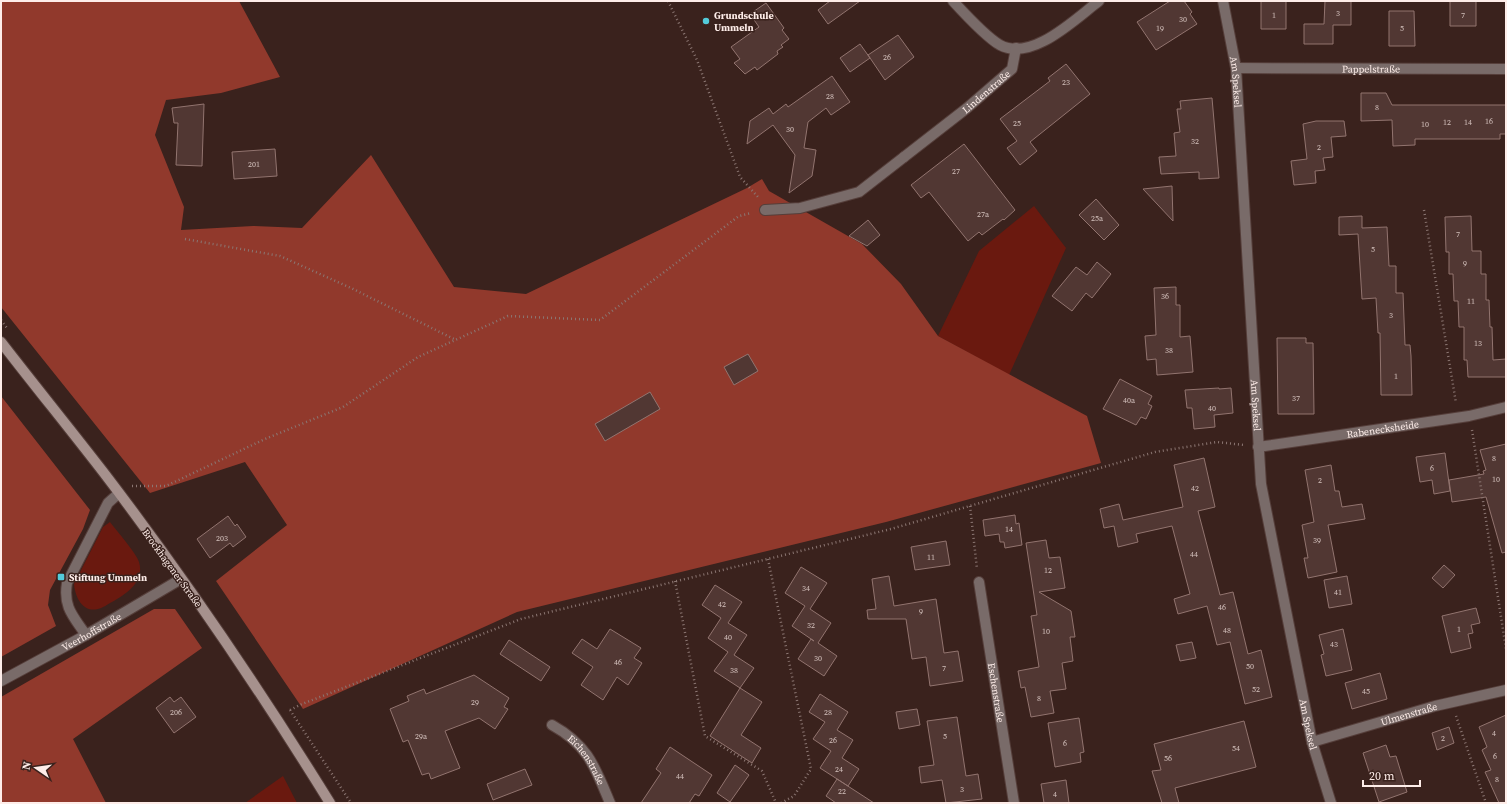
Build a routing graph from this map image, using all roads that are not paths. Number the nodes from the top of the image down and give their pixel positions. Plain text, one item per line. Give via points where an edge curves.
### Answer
1 (953, 1) edge
2 (1099, 1) edge
3 (1223, 1) edge
4 (1016, 48) junction
5 (1236, 68) junction
6 (1506, 69) edge
7 (765, 210) road end
8 (1, 342) edge
9 (1506, 407) edge
10 (1258, 447) junction
11 (118, 494) junction
12 (180, 579) junction
13 (979, 582) road end
14 (86, 635) junction
15 (1, 681) edge
16 (1506, 690) edge
17 (552, 725) dead end
18 (1312, 742) junction
19 (330, 803) edge
20 (610, 803) edge
21 (1014, 803) edge
22 (1331, 803) edge

1 - 4 street via 999,45
2 - 4 street via 1041,44
3 - 5 street, Am Speksel
4 - 7 street, Lindenstraße via 1012,69 967,108 859,192 800,208
5 - 6 street, Pappelstraße
5 - 10 street, Am Speksel
8 - 11 main road, Brockhagener Straße
9 - 10 street, Rabenecksheide via 1469,416
10 - 18 street, Am Speksel via 1261,484
11 - 12 main road, Brockhagener Straße
11 - 14 street via 108,503 67,583 65,596 68,608
12 - 14 street, Veerhoffstraße
12 - 19 main road, Brockhagener Straße via 277,717
13 - 21 street, Eschenstraße
14 - 15 street, Veerhoffstraße
16 - 18 street, Ulmenstraße via 1451,702
17 - 20 street, Eichenstraße via 564,732 587,754
18 - 22 street, Am Speksel

